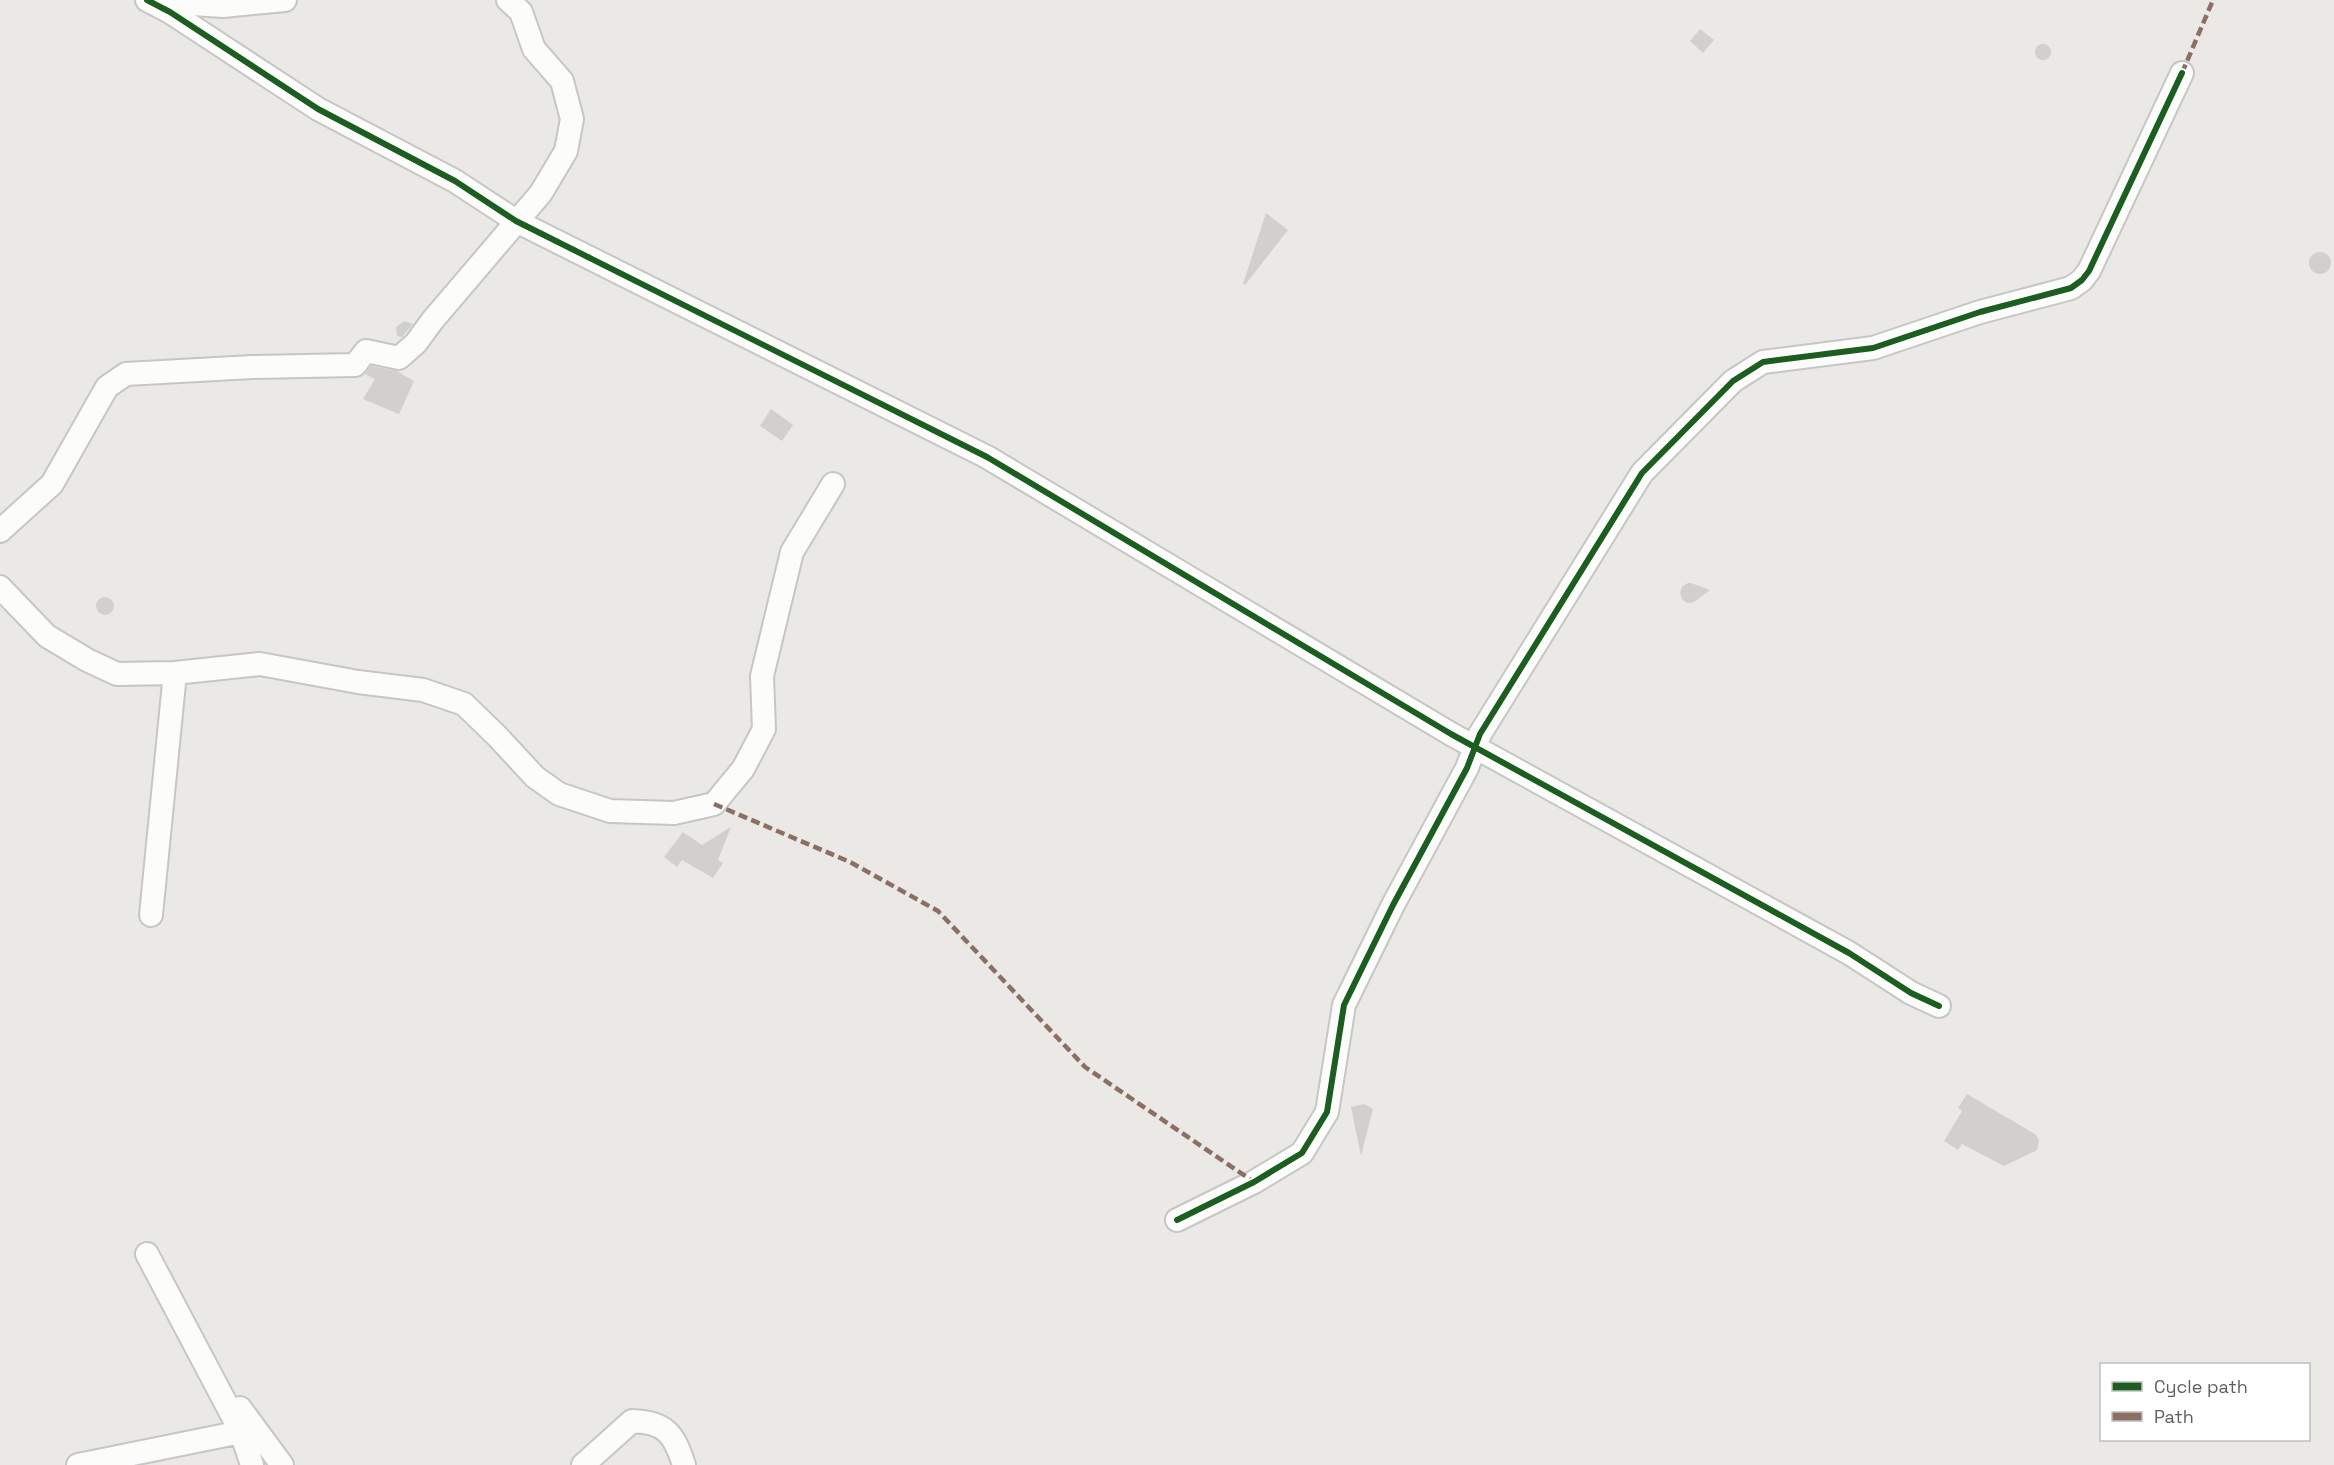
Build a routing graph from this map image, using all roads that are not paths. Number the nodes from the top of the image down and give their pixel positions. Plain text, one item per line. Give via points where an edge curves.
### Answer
1 (147, 0) edge
2 (285, 0) edge
3 (508, 0) edge
4 (170, 12) junction
5 (2181, 73) dead end
6 (516, 221) junction
7 (833, 484) dead end
8 (0, 531) edge
9 (0, 587) edge
10 (175, 673) junction
11 (1476, 747) junction
12 (151, 915) dead end
13 (1939, 1006) dead end
14 (1177, 1220) dead end
15 (147, 1254) dead end
16 (204, 1360) junction
17 (241, 1432) junction
18 (78, 1465) edge
19 (252, 1465) edge
20 (282, 1465) edge
21 (583, 1465) edge
22 (684, 1465) edge

1 - 4 street
2 - 4 street via 223,6 193,4
3 - 6 street via 520,12 534,49 562,81 572,120 566,152 541,193
4 - 6 street via 318,109 455,181
5 - 11 street via 2094,261 2082,280 2071,288 1980,312 1874,348 1763,362 1733,381 1642,473 1480,734
6 - 8 street via 416,343 399,358 366,351 355,365 126,374 107,387 52,484
6 - 11 street via 987,457
7 - 10 street via 792,552 762,676 764,729 743,769 714,804 674,813 610,811 559,794 535,777 464,704 423,690 260,664
9 - 10 street via 47,636 87,660 117,674
10 - 12 street
11 - 13 street
11 - 14 street via 1344,1005 1327,1112 1302,1153
15 - 16 street
16 - 17 street
16 - 20 street
17 - 18 street
17 - 19 street
21 - 22 street via 632,1421 650,1421 666,1429

